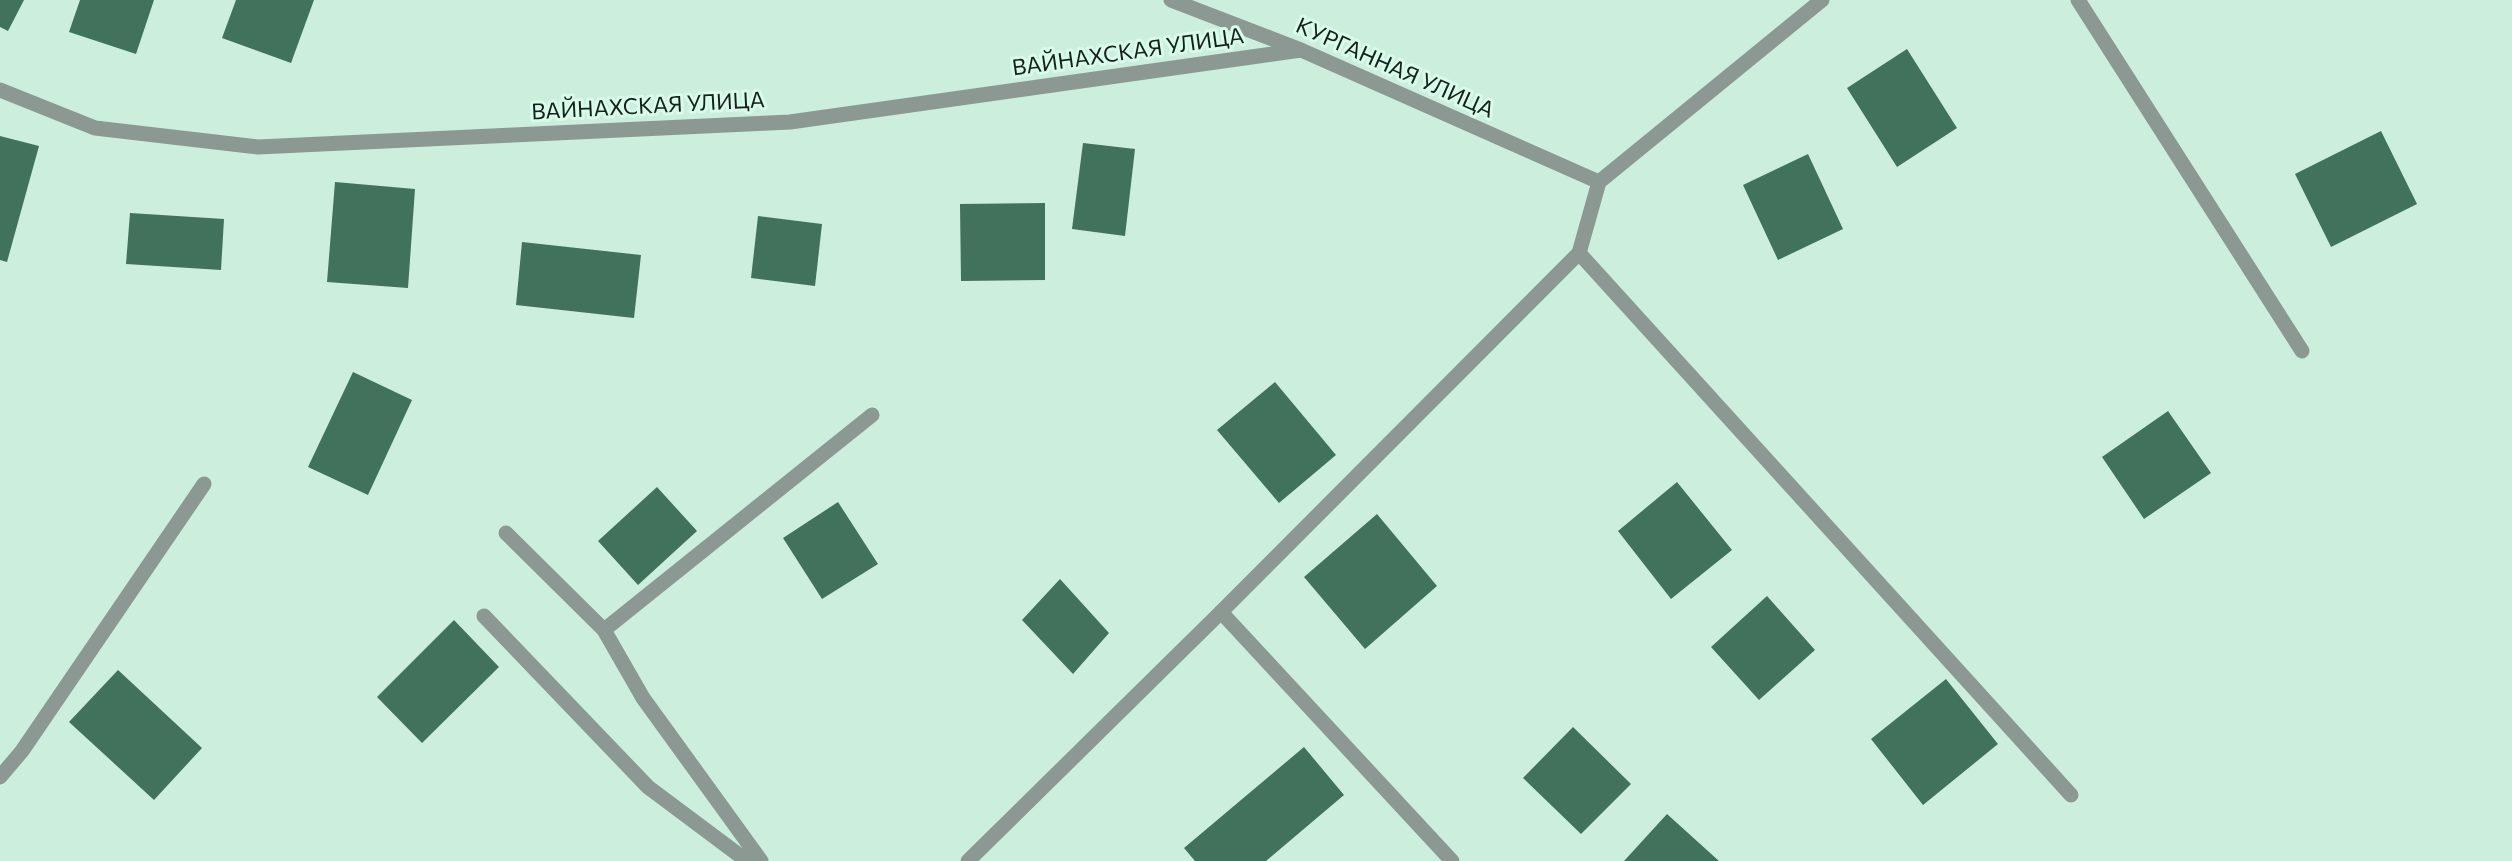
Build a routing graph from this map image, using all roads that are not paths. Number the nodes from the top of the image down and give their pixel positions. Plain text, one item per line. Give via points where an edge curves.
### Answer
1 (1171, 0) edge
2 (1822, 0) edge
3 (2078, 0) edge
4 (1301, 50) junction
5 (0, 90) edge
6 (1599, 182) junction
7 (1579, 253) junction
8 (2302, 351) dead end
9 (872, 415) dead end
10 (204, 484) dead end
11 (506, 533) dead end
12 (1221, 612) junction
13 (484, 616) dead end
14 (604, 630) junction
15 (0, 777) edge
16 (2071, 795) dead end
17 (747, 861) edge
18 (761, 861) edge
19 (968, 861) edge
20 (1452, 861) edge

1 - 4 street, КУРГАННАЯ УЛИЦА
2 - 6 street
3 - 8 street
4 - 5 street, ВАЙНАХСКАЯ УЛИЦА via 790,122 258,147 95,128
4 - 6 street, КУРГАННАЯ УЛИЦА
6 - 7 street
7 - 12 street
7 - 16 street
9 - 14 street
10 - 15 street via 22,751
11 - 14 street
12 - 19 street
12 - 20 street
13 - 17 street via 648,787
14 - 18 street via 643,698

